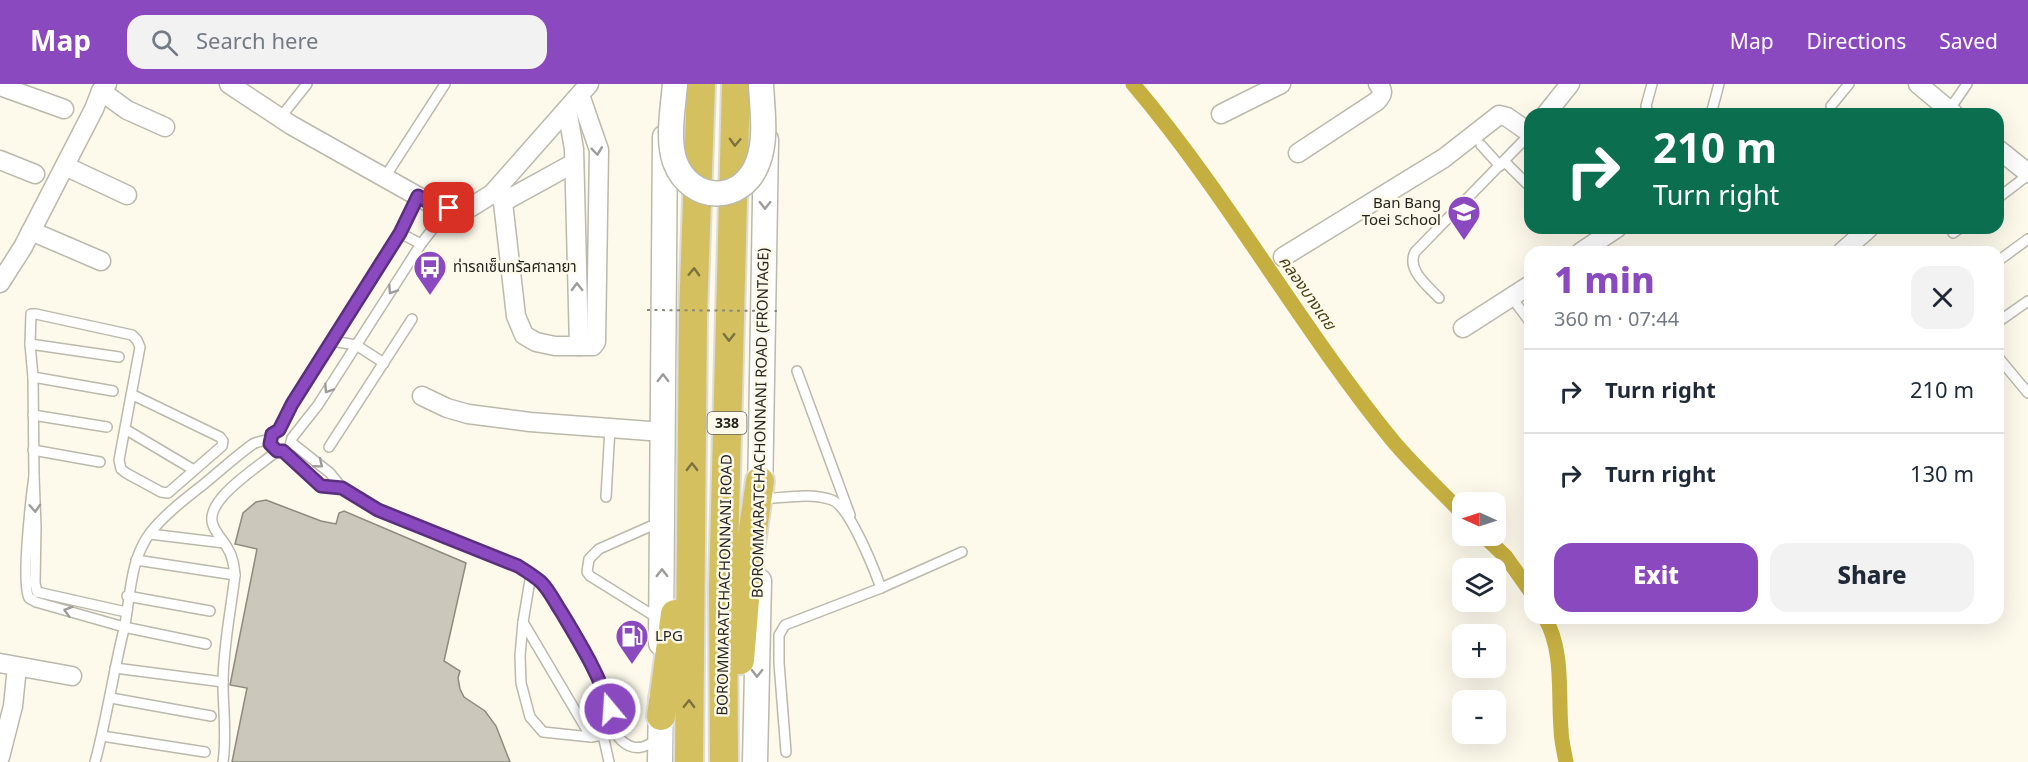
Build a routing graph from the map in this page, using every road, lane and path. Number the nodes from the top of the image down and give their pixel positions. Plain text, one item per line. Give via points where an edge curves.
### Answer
1 (307, 84) edge
2 (445, 84) edge
3 (665, 84) edge
4 (675, 84) edge
5 (700, 84) edge
6 (736, 84) edge
7 (760, 84) edge
8 (767, 84) edge
9 (1281, 84) edge
10 (1378, 84) edge
11 (1570, 84) edge
12 (1652, 84) edge
13 (1719, 84) edge
14 (1849, 84) edge
15 (1918, 84) edge
16 (1967, 84) edge
17 (232, 85) edge
18 (0, 86) edge
19 (104, 88) edge
20 (585, 89) edge
21 (1831, 106) dead end
22 (1551, 108) edge
23 (1647, 108) edge
24 (1713, 108) edge
25 (1946, 108) edge
26 (1953, 108) edge
27 (64, 109) dead end
28 (567, 109) junction
29 (1221, 114) dead end
30 (280, 118) junction
31 (165, 127) dead end
32 (1524, 129) edge
33 (1524, 140) edge
34 (1481, 145) dead end
35 (1298, 153) dead end
36 (2004, 154) edge
37 (0, 160) edge
38 (574, 163) junction
39 (1502, 164) junction
40 (65, 166) junction
41 (35, 174) dead end
42 (2028, 174) edge
43 (385, 177) junction
44 (1524, 182) edge
45 (2004, 193) edge
46 (502, 194) junction
47 (127, 195) dead end
48 (418, 196) junction
49 (449, 208) junction
50 (31, 231) junction
51 (400, 233) junction
52 (1608, 234) edge
53 (1859, 234) edge
54 (2028, 239) edge
55 (422, 244) junction
56 (576, 246) junction
57 (1590, 246) edge
58 (1848, 246) edge
59 (597, 247) junction
60 (1283, 257) dead end
61 (2004, 257) edge
62 (101, 261) dead end
63 (0, 283) edge
64 (1524, 289) edge
65 (1439, 298) dead end
66 (1512, 298) junction
67 (2028, 301) edge
68 (647, 310) dead end
69 (777, 311) dead end
70 (1524, 314) edge
71 (2004, 318) edge
72 (412, 319) dead end
73 (1462, 328) dead end
74 (332, 341) junction
75 (30, 344) junction
76 (356, 345) junction
77 (579, 346) junction
78 (119, 357) dead end
79 (384, 363) junction
80 (2004, 364) edge
81 (798, 371) dead end
82 (33, 377) junction
83 (113, 391) dead end
84 (2028, 393) edge
85 (130, 394) junction
86 (422, 396) dead end
87 (33, 415) junction
88 (107, 427) dead end
89 (610, 428) junction
90 (125, 429) junction
91 (279, 430) junction
92 (663, 432) junction
93 (270, 438) junction
94 (292, 440) junction
95 (329, 447) dead end
96 (33, 450) junction
97 (280, 451) junction
98 (100, 462) dead end
99 (194, 471) junction
100 (34, 477) junction
101 (342, 488) junction
102 (760, 490) junction
103 (606, 497) dead end
104 (692, 512) junction
105 (662, 522) junction
106 (854, 526) junction
107 (150, 534) junction
108 (224, 543) junction
109 (962, 552) dead end
110 (136, 560) junction
111 (531, 574) junction
112 (235, 575) junction
113 (881, 588) junction
114 (127, 596) junction
115 (210, 611) dead end
116 (126, 612) junction
117 (661, 620) junction
118 (523, 622) junction
119 (124, 627) junction
120 (206, 644) dead end
121 (9, 665) edge
122 (115, 668) junction
123 (72, 676) dead end
124 (223, 682) junction
125 (111, 698) junction
126 (211, 716) dead end
127 (661, 727) junction
128 (615, 733) junction
129 (603, 735) junction
130 (102, 736) junction
131 (591, 737) junction
132 (205, 752) dead end
133 (786, 752) dead end
134 (0, 757) edge
135 (95, 762) edge
136 (223, 762) edge
137 (609, 762) edge
138 (660, 762) edge
139 (689, 762) edge
140 (726, 762) edge
141 (756, 762) edge

1 - 30 lane
2 - 43 lane
92 -> 3 main road
4 - 7 main road, bridge via 671,145 680,174 708,194 718,194 746,183 758,162 762,148
104 -> 5 highway, 338
6 -> 140 highway, BOROMMARATCHACHONNANI ROAD / 338 via 723,589
8 -> 102 main road, BOROMMARATCHACHONNANI ROAD (FRONTAGE) / 338
9 - 29 street
10 - 35 street via 1383,94 1377,101
11 - 22 street
12 - 23 lane
13 - 24 lane
14 - 21 lane
15 - 25 street
16 - 26 lane
17 - 30 street
18 - 27 street
19 - 31 street via 128,110
19 - 40 street
20 - 28 street
20 -> 59 street via 598,150
28 - 38 street
28 - 46 street
30 - 43 street
32 - 60 street via 1499,115 1444,158
33 - 39 lane
34 - 39 lane
36 - 42 street
37 - 41 street
38 - 46 street
38 - 56 street
39 - 44 lane
39 - 65 lane via 1412,257 1416,273
40 - 47 street
40 - 50 street
42 - 45 lane
43 - 48 street
46 - 49 street via 492,194 471,207
46 - 77 street via 516,316 524,335 544,345
48 - 49 street
48 - 51 lane
49 - 55 lane
50 - 62 street
50 - 63 street
51 - 55 lane
51 - 74 lane
52 - 57 street
53 - 58 street
54 - 61 lane
55 -> 76 lane
56 - 59 street
77 -> 56 street
59 - 77 street via 596,342 593,346
64 - 66 street
66 - 70 lane
66 - 73 street
67 - 71 lane
68 - 69 path, bridge
72 - 79 lane
74 - 76 lane
74 - 91 lane
75 - 78 lane
75 - 82 lane
75 - 85 lane via 31,314 132,335 140,347
76 - 79 lane
76 -> 94 lane
79 - 95 lane
80 - 84 lane
81 - 106 lane
82 - 83 lane
82 - 87 lane
85 - 90 lane
85 - 99 lane via 220,437 222,446
86 - 89 street via 468,414
87 - 88 lane
87 - 96 lane
89 - 92 street
89 - 103 lane
90 - 99 lane
90 - 99 lane via 119,460 126,473 168,493
91 - 93 lane
91 - 94 lane via 286,431
92 - 105 main road
93 - 97 lane via 270,444
93 - 107 lane via 256,442 233,459
94 - 97 lane
94 -> 101 lane
96 - 98 lane
96 - 100 lane
97 - 101 lane via 321,486
97 - 108 lane via 219,500 211,518
100 -> 116 lane via 37,592
119 -> 100 lane via 29,598 28,528
101 - 111 lane via 378,510
102 - 106 lane via 834,500
102 - 140 highway
102 -> 141 main road, BOROMMARATCHACHONNANI ROAD (FRONTAGE) / 338
104 - 127 highway
139 -> 104 highway, 338
117 -> 105 main road
105 - 117 lane via 599,549 589,558 587,572
106 - 113 lane
107 - 108 lane
107 - 110 lane
108 - 112 lane
109 - 113 lane
110 - 112 lane
110 - 114 lane
111 - 118 lane
111 - 128 lane via 542,583 596,670
112 - 124 lane
113 - 133 lane via 785,625 779,635
114 - 115 lane
114 - 116 lane
116 - 119 lane
117 - 127 main road
118 - 131 lane
118 - 131 lane via 521,683 530,717 543,732
119 - 120 lane
119 - 122 lane
121 - 123 street
121 - 134 street via 13,706
122 - 124 lane
122 - 125 lane
124 - 136 lane
125 - 126 lane
125 - 130 lane
127 - 128 lane via 651,745 641,748 624,743
127 - 138 main road
128 - 129 lane
129 - 131 lane
129 - 137 lane
130 - 132 lane
130 - 135 lane

